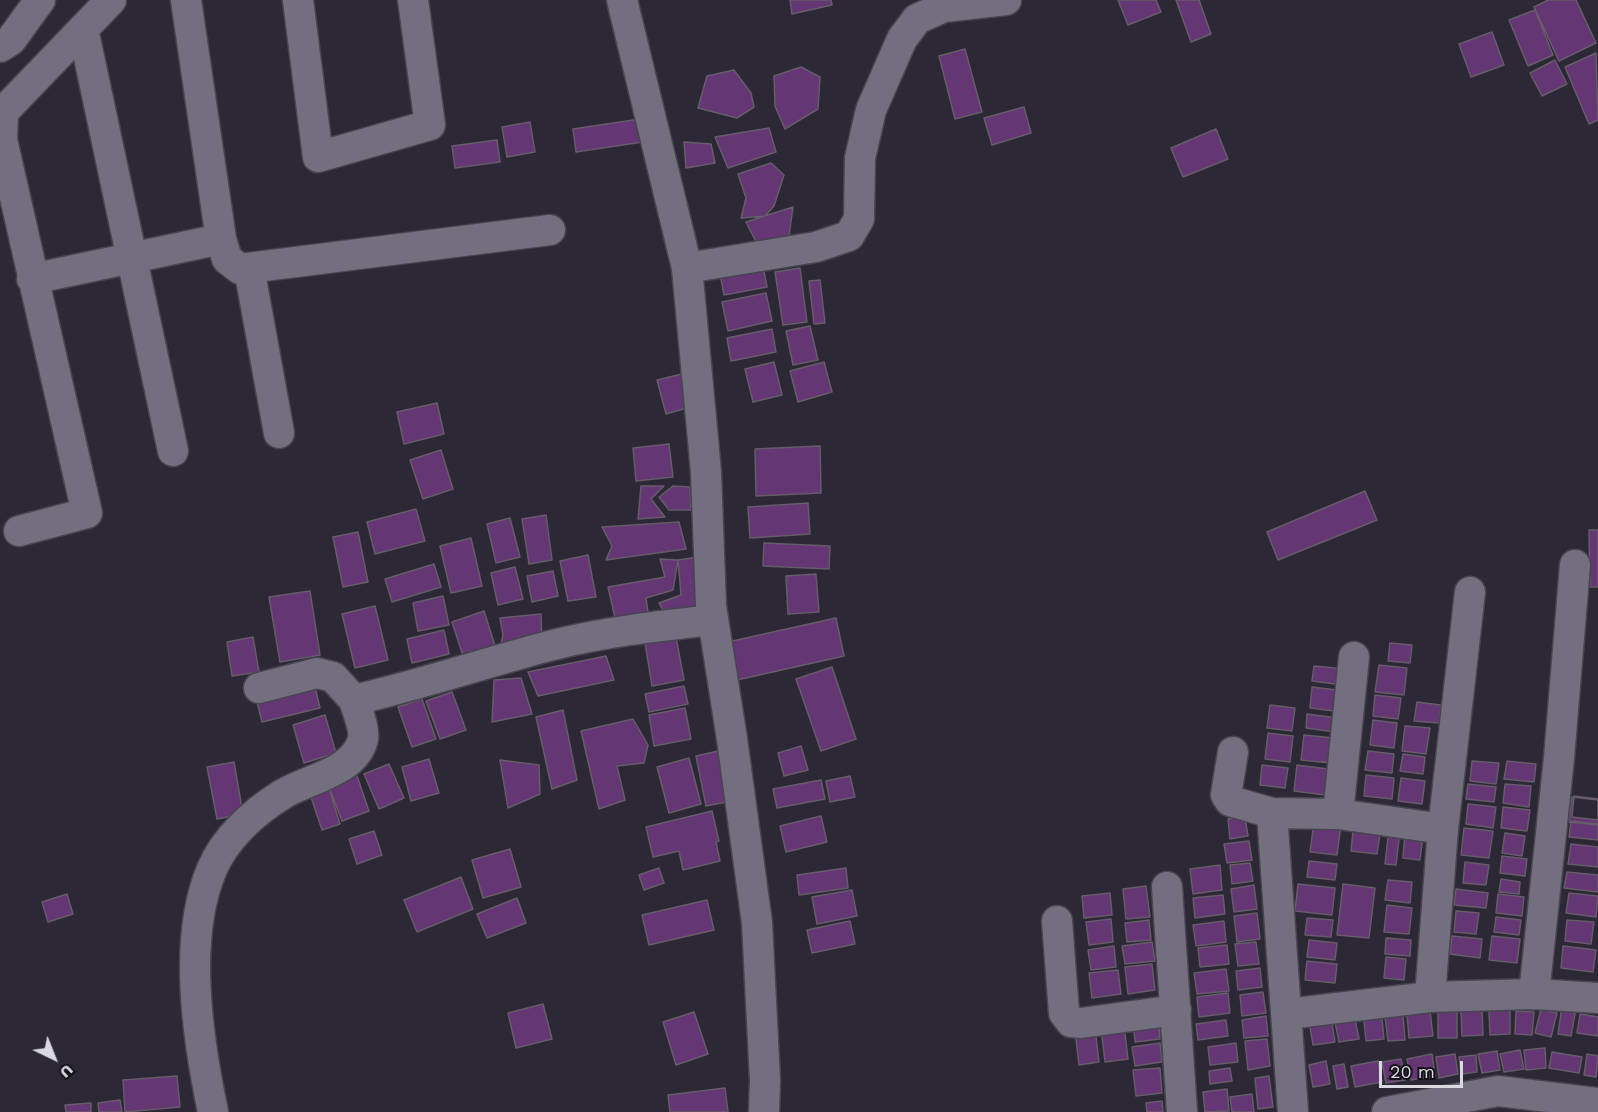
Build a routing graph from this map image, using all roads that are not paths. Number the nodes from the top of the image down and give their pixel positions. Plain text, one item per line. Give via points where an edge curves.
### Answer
1 (40, 0) edge
2 (111, 0) edge
3 (186, 0) edge
4 (298, 0) edge
5 (412, 0) edge
6 (622, 0) edge
7 (1006, 0) edge
8 (82, 29) junction
9 (0, 48) edge
10 (550, 230) dead end
11 (221, 239) junction
12 (131, 256) junction
13 (249, 268) junction
14 (687, 268) junction
15 (32, 279) junction
16 (279, 433) dead end
17 (173, 451) dead end
18 (19, 531) dead end
19 (1575, 565) dead end
20 (1470, 592) dead end
21 (713, 620) junction
22 (1354, 657) dead end
23 (259, 688) dead end
24 (354, 700) junction
25 (1233, 752) dead end
26 (1272, 813) junction
27 (1338, 814) junction
28 (1443, 829) junction
29 (1167, 887) dead end
30 (1057, 921) dead end
31 (1534, 994) junction
32 (1430, 997) junction
33 (1598, 998) edge
34 (1176, 1010) junction
35 (1287, 1014) junction
36 (1598, 1103) edge
37 (213, 1112) edge
38 (764, 1112) edge
39 (1182, 1112) edge
40 (1293, 1112) edge
41 (1392, 1112) edge

1 - 9 street via 11,40
2 - 8 street
3 - 11 street
4 - 5 street via 318,156 430,125
6 - 14 street
7 - 14 street via 944,8 917,19 902,39 871,110 860,158 859,219 849,236 816,247
8 - 12 street
8 - 15 street via 3,112 2,140
10 - 13 street
11 - 12 street
11 - 13 street via 227,259 240,269
12 - 15 street
12 - 17 street
13 - 16 street
14 - 21 street via 706,472
15 - 18 street via 87,513
19 - 31 street
20 - 28 street
21 - 24 street via 648,626 551,646
21 - 38 street via 757,923
22 - 27 street
23 - 24 street via 317,673 333,677
24 - 37 street via 364,737 357,754 345,764 283,794 235,832 212,868 197,916 197,1001
25 - 26 street via 1226,795 1230,801
26 - 27 street
26 - 35 street
27 - 28 street
28 - 32 street
29 - 34 street
30 - 34 street via 1064,1013 1071,1022
31 - 32 street
31 - 33 street
32 - 35 street
34 - 39 street
35 - 40 street
36 - 41 street via 1498,1091

